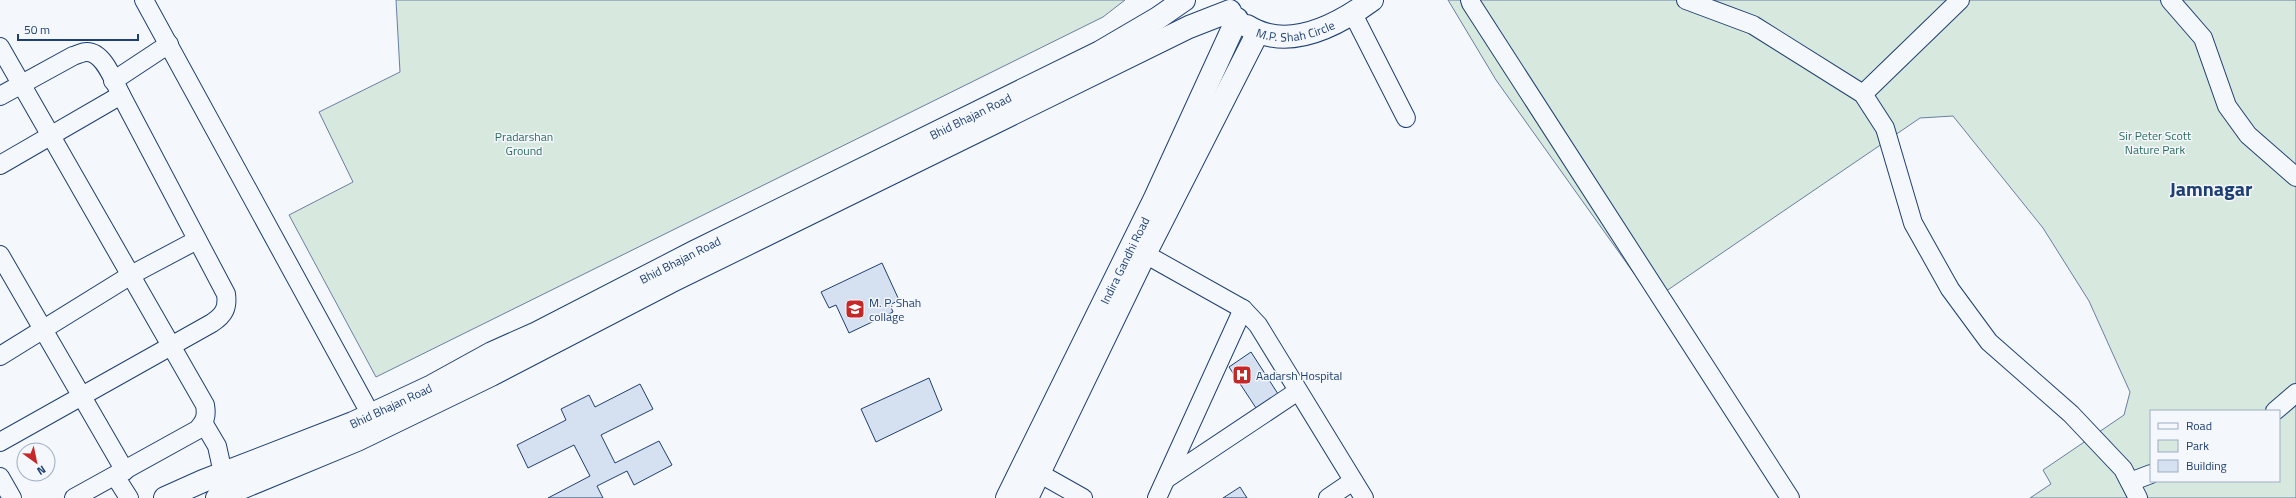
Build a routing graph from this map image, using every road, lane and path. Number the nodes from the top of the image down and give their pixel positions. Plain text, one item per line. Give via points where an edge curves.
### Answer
1 (144, 0) edge
2 (1184, 0) edge
3 (1372, 0) edge
4 (1470, 0) edge
5 (1686, 0) edge
6 (1960, 0) edge
7 (2170, 0) edge
8 (1231, 10) edge
9 (1353, 14) junction
10 (1258, 32) junction
11 (169, 44) junction
12 (0, 47) edge
13 (21, 84) junction
14 (117, 88) junction
15 (1863, 94) junction
16 (0, 96) edge
17 (1406, 118) dead end
18 (50, 134) junction
19 (0, 166) edge
20 (2296, 177) edge
21 (197, 240) junction
22 (1145, 254) junction
23 (0, 255) edge
24 (131, 275) junction
25 (1243, 309) junction
26 (43, 330) junction
27 (173, 346) junction
28 (0, 356) edge
29 (1298, 391) junction
30 (2296, 393) edge
31 (83, 397) junction
32 (2276, 410) edge
33 (375, 422) junction
34 (204, 424) junction
35 (0, 442) edge
36 (1032, 469) junction
37 (120, 473) junction
38 (223, 474) junction
39 (2150, 475) edge
40 (0, 477) edge
41 (1165, 480) junction
42 (1353, 481) junction
43 (2134, 490) edge
44 (231, 495) edge
45 (12, 498) edge
46 (74, 498) edge
47 (129, 498) edge
48 (165, 498) edge
49 (1007, 498) edge
50 (1027, 498) edge
51 (1083, 498) edge
52 (1157, 498) edge
53 (1328, 498) edge
54 (1364, 498) edge
55 (1790, 498) edge

1 - 11 street
2 - 33 main road, Bhid Bhajan Road via 1100,52
3 - 9 main road, M.P. Shah Circle
4 - 55 street
5 - 15 street via 1753,25
6 - 15 street
7 - 20 street via 2202,38 2227,106 2248,135
8 - 10 main road, M.P. Shah Circle
8 - 33 main road, Bhid Bhajan Road via 1189,27 720,258 491,375
8 - 36 main road, Indira Gandhi Road via 1158,191
9 - 10 main road, M.P. Shah Circle via 1333,25 1301,35 1279,36
9 - 17 street
10 - 22 main road, Indira Gandhi Road
11 - 14 street
11 - 33 street
12 - 13 street
13 - 14 street via 86,52 96,55
13 - 16 street
13 - 18 street
14 - 18 street
14 - 21 street
15 - 43 street via 1885,128 1913,223 1950,289 1989,342 2071,414 2124,469
18 - 19 street
18 - 24 street
21 - 24 street
21 - 27 street via 226,294 227,305 222,316
22 - 25 street
22 - 36 main road, Indira Gandhi Road
23 - 26 street
24 - 26 street
24 - 27 street
25 - 29 street via 1258,325
25 - 41 street
26 - 28 street
26 - 31 street
27 - 31 street
27 - 34 street via 205,405
29 - 41 street
29 - 42 street
30 - 32 street
31 - 35 street
31 - 37 street
33 - 38 main road, Bhid Bhajan Road
33 - 44 main road, Bhid Bhajan Road
34 - 37 street via 187,438
34 - 38 street via 217,446
36 - 49 main road, Indira Gandhi Road
36 - 50 main road, Indira Gandhi Road
36 - 51 street
37 - 46 street
37 - 47 street
38 - 48 main road, Bhid Bhajan Road
39 - 43 street
40 - 45 street
41 - 52 street
42 - 53 street
42 - 54 street

